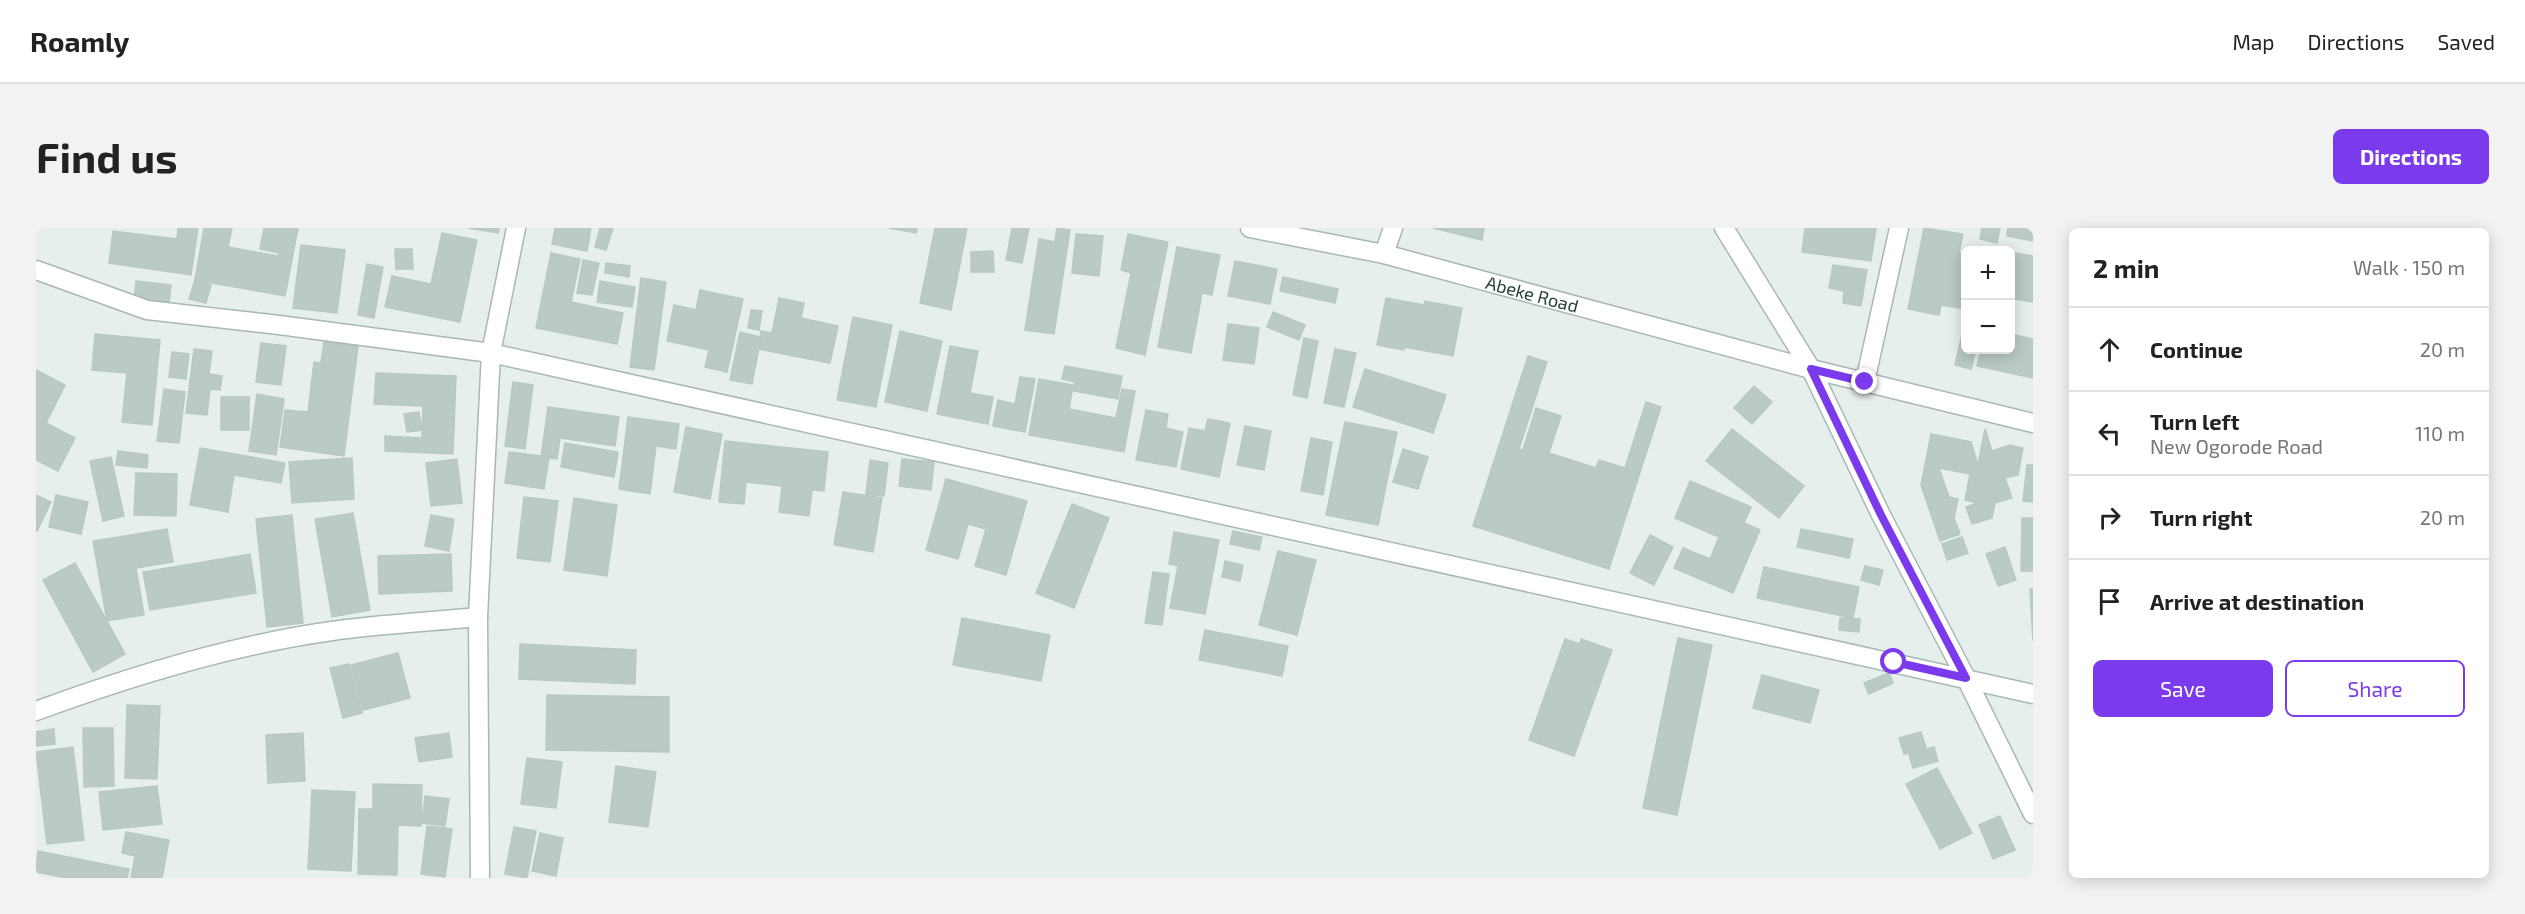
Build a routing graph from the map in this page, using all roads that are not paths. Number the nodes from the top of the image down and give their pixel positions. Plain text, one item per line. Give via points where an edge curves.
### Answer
1 (516, 228) edge
2 (1250, 228) edge
3 (1393, 228) edge
4 (1724, 228) edge
5 (1899, 228) edge
6 (1384, 254) junction
7 (36, 270) edge
8 (491, 353) junction
9 (1811, 369) junction
10 (1865, 382) junction
11 (2033, 423) edge
12 (478, 617) junction
13 (1966, 678) junction
14 (2033, 694) edge
15 (36, 711) edge
16 (2033, 814) edge
17 (480, 878) edge

1 - 8 street
2 - 6 street, Abeke Road
3 - 6 street
4 - 9 street
5 - 10 street
6 - 9 street, Abeke Road
7 - 8 street via 147,310
8 - 12 street
8 - 13 street
9 - 10 street, Abeke Road
9 - 13 street
10 - 11 street, Abeke Road
12 - 15 street via 331,631 212,655
12 - 17 street
13 - 14 street
13 - 16 street

